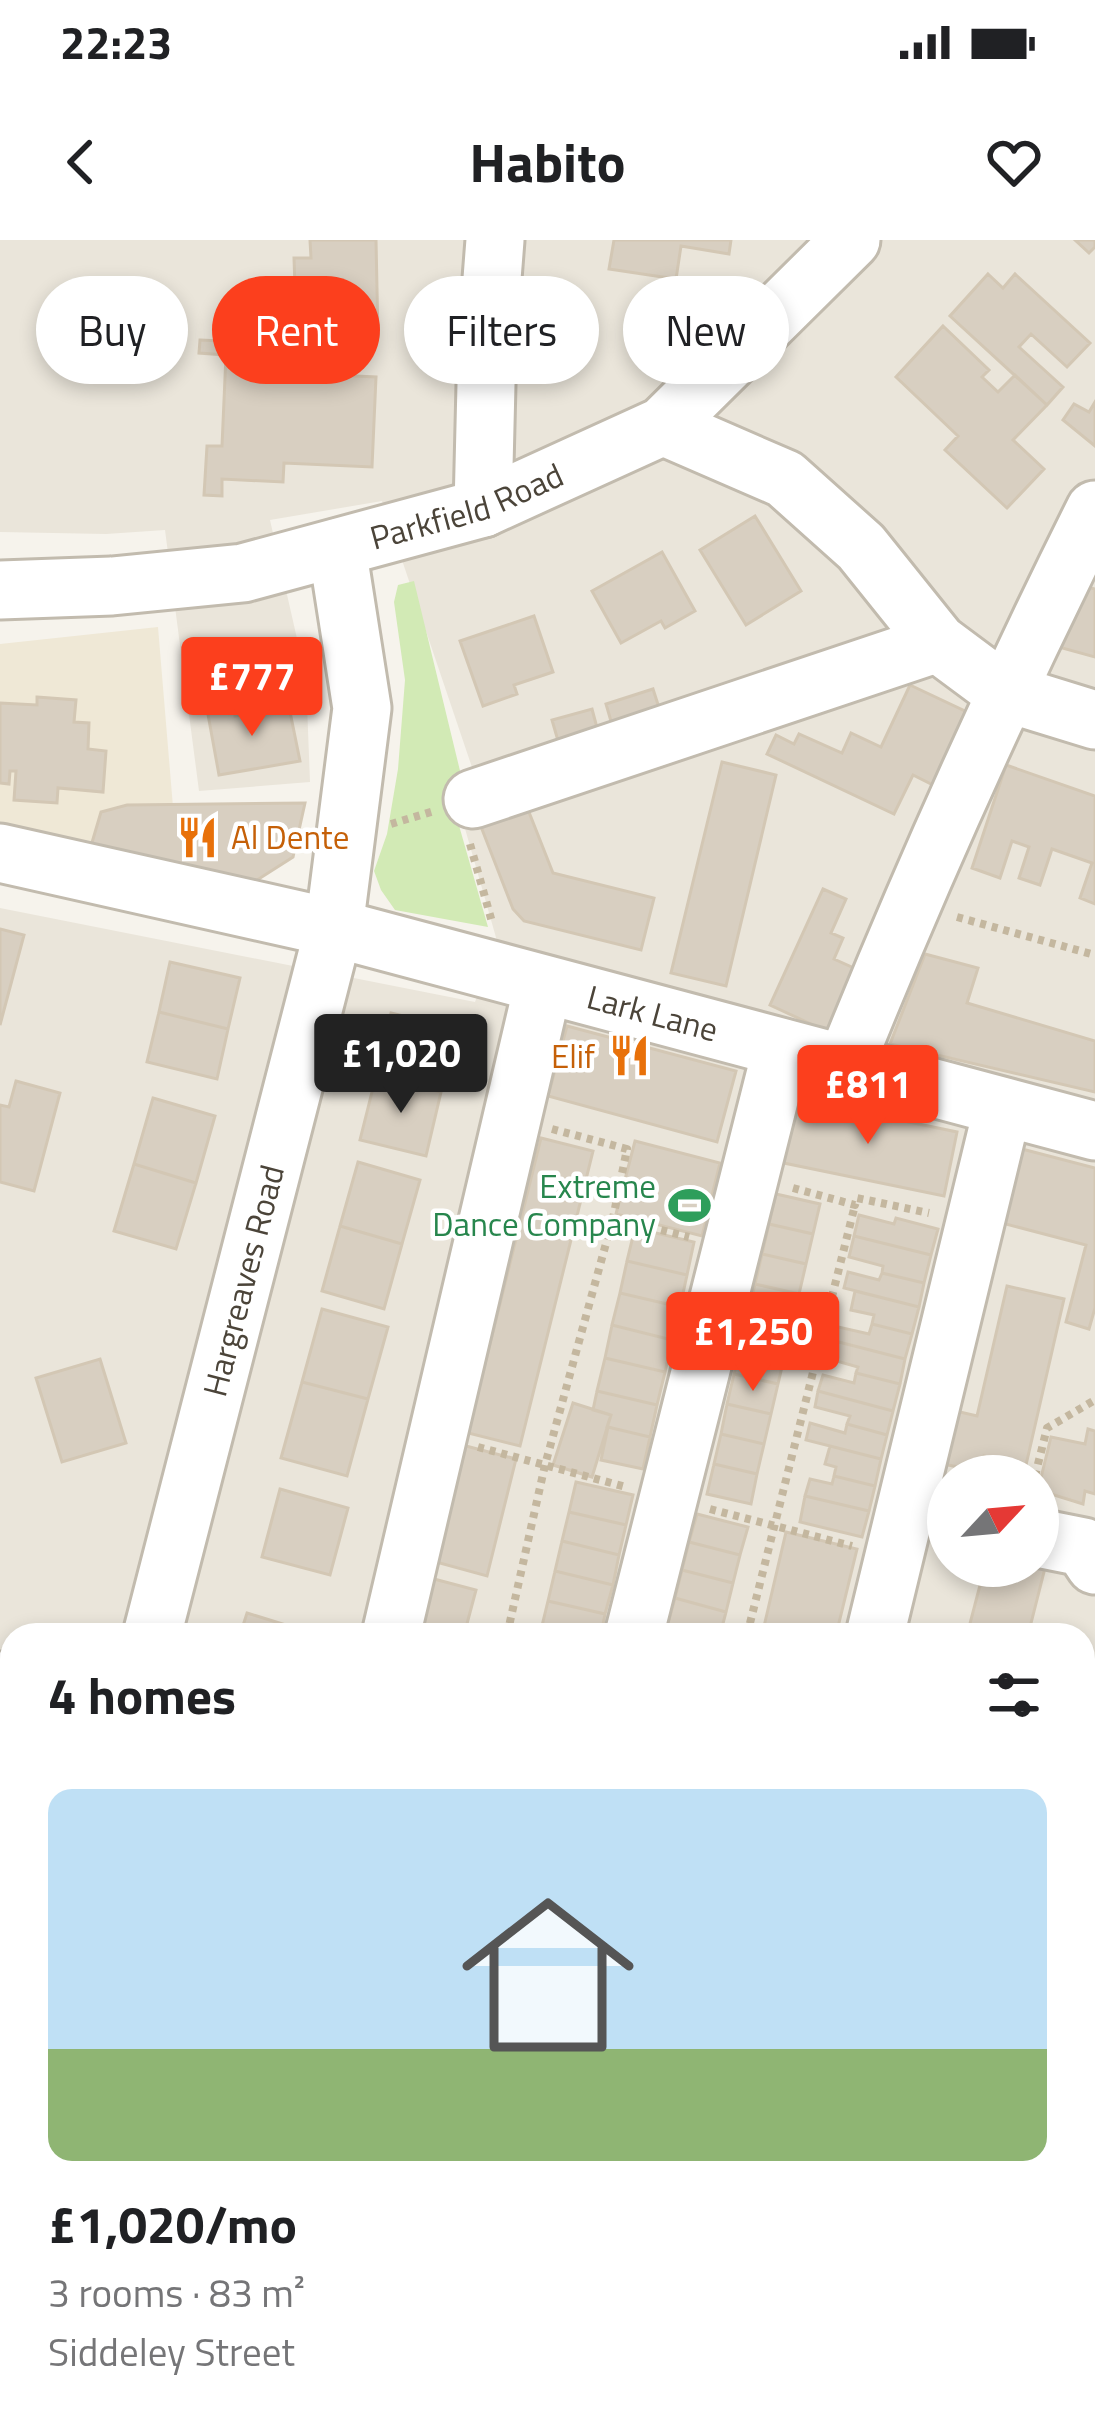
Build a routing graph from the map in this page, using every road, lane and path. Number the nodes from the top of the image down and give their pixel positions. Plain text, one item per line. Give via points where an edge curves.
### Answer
1 (495, 240) edge
2 (851, 240) edge
3 (663, 426) junction
4 (483, 508) junction
5 (1095, 510) edge
6 (337, 548) junction
7 (0, 590) edge
8 (938, 643) junction
9 (1004, 692) junction
10 (1095, 720) edge
11 (473, 799) junction
12 (343, 838) junction
13 (0, 853) edge
14 (910, 903) junction
15 (334, 928) junction
16 (1095, 955) edge
17 (525, 981) junction
18 (782, 1048) junction
19 (845, 1065) junction
20 (1003, 1107) junction
21 (514, 1119) junction
22 (1095, 1131) edge
23 (751, 1176) junction
24 (855, 1205) junction
25 (613, 1218) junction
26 (974, 1224) junction
27 (731, 1247) junction
28 (1095, 1400) edge
29 (437, 1437) junction
30 (1040, 1455) edge
31 (545, 1465) junction
32 (668, 1498) junction
33 (772, 1524) junction
34 (916, 1528) edge
35 (1059, 1542) edge
36 (1095, 1565) edge
37 (155, 1623) edge
38 (394, 1623) edge
39 (510, 1623) edge
40 (637, 1623) edge
41 (750, 1623) edge
42 (880, 1623) edge

1 - 4 street
2 - 3 street, Parkfield Road
3 - 4 street, Parkfield Road
3 - 8 street via 785,479 861,547
4 - 6 street, Parkfield Road
5 - 9 street
6 - 7 street, Parkfield Road via 243,573
6 - 12 street, Hargreaves Road via 362,708
8 - 9 street
8 - 11 street
9 - 10 street
9 - 14 street
11 - 12 path
11 - 17 path via 477,814 463,818
12 - 15 street, Hargreaves Road
13 - 15 street, Lark Lane
14 - 16 path
14 - 19 street
15 - 17 street, Lark Lane
15 - 37 street, Hargreaves Road
17 - 18 street, Lark Lane
17 - 21 street
18 - 19 street, Lark Lane
18 - 23 street
19 - 20 street, Lark Lane
20 - 22 street, Lark Lane
20 - 26 street
21 - 25 path via 627,1149
21 - 29 street
23 - 24 path
23 - 27 street
24 - 26 path via 856,1198
24 - 33 path
25 - 27 path
25 - 31 path
26 - 34 street
27 - 32 street
28 - 30 path via 1047,1428
29 - 31 path
29 - 38 street
31 - 32 path
31 - 39 path
32 - 33 path
32 - 40 street
33 - 34 path
33 - 41 path
34 - 42 street
35 - 36 street via 1083,1547

